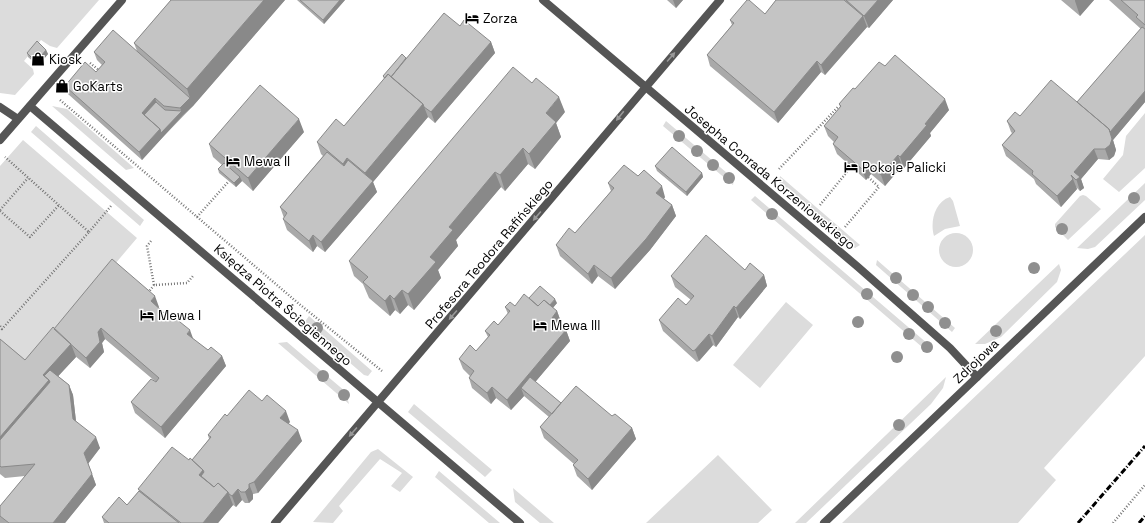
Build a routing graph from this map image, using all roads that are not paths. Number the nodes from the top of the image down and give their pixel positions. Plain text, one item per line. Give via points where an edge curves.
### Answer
1 (122, 0) edge
2 (543, 0) edge
3 (720, 0) edge
4 (646, 87) junction
5 (30, 106) junction
6 (0, 107) edge
7 (18, 119) junction
8 (0, 140) edge
9 (1145, 217) edge
10 (977, 377) junction
11 (378, 402) junction
12 (275, 523) edge
13 (520, 523) edge
14 (824, 523) edge

1 - 5 street
2 - 4 street, Josepha Conrada Korzeniowskiego
4 -> 3 street, Profesora Teodora Rafińskiego
4 - 10 street, Josepha Conrada Korzeniowskiego via 875,282 950,348
4 -> 11 street, Profesora Teodora Rafińskiego
5 - 7 street
5 - 11 street, Księdza Piotra Ściegiennego
6 - 7 street
7 - 8 street
9 - 10 street, Zdrojowa
10 - 14 street, Zdrojowa
11 -> 12 street, Profesora Teodora Rafińskiego
11 - 13 street, Księdza Piotra Ściegiennego

